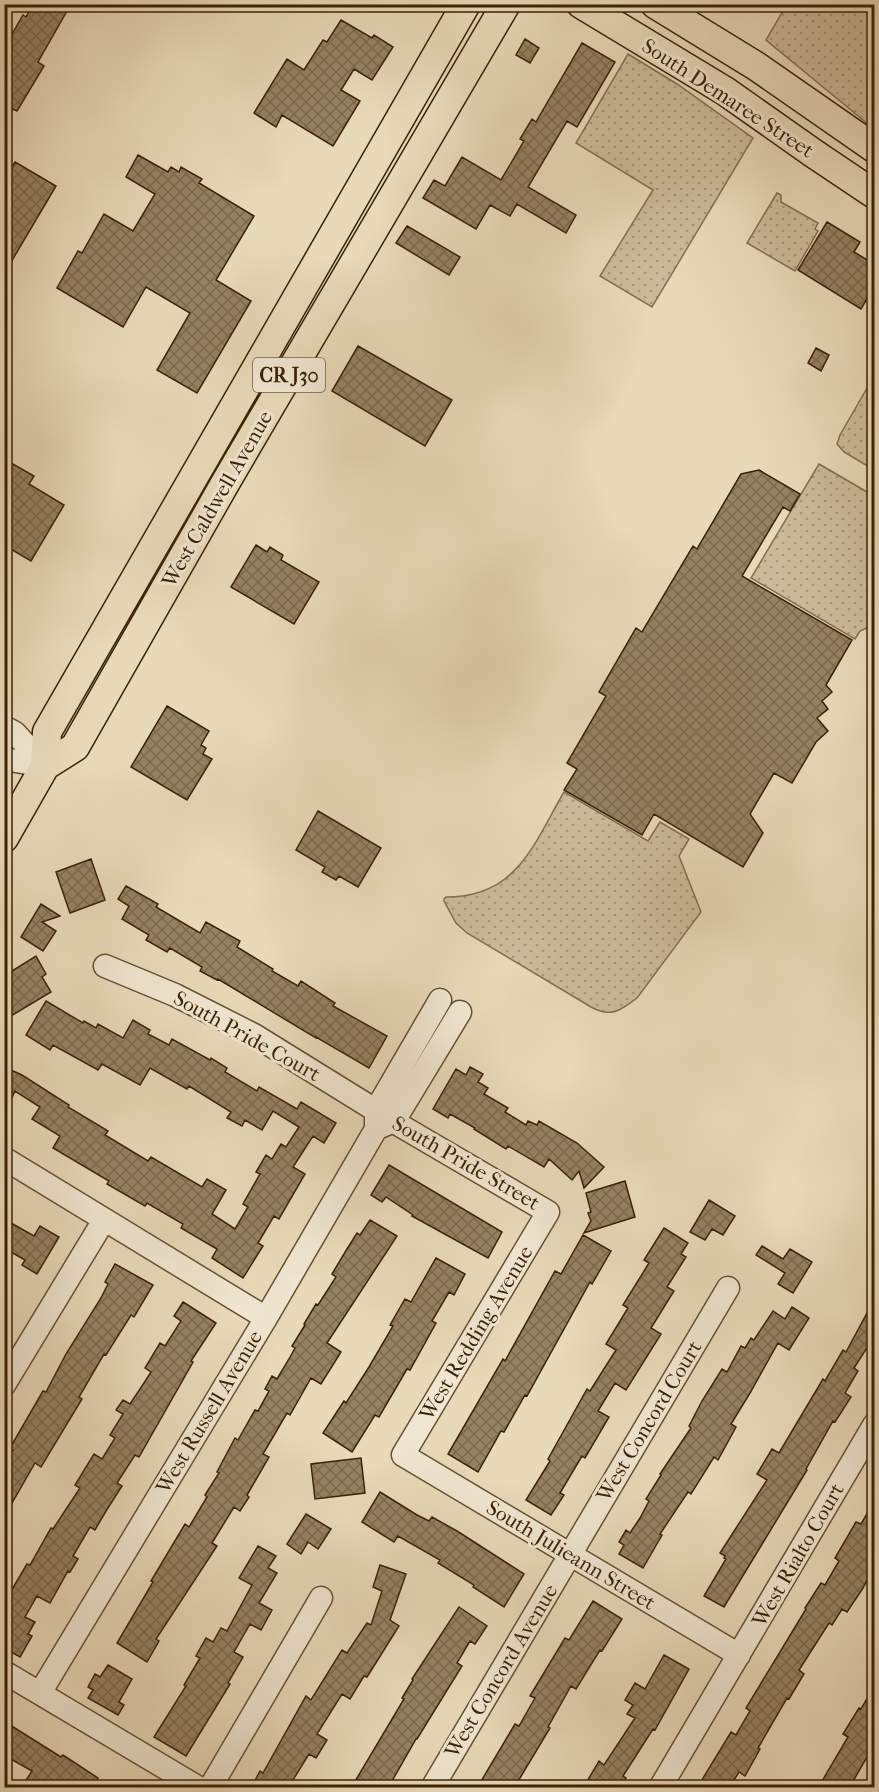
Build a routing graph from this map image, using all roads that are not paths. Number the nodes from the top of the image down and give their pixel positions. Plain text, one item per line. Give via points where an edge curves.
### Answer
1 (466, 4) edge
2 (506, 4) edge
3 (580, 4) edge
4 (655, 4) edge
5 (779, 129) junction
6 (874, 148) edge
7 (874, 174) edge
8 (874, 194) edge
9 (314, 267) junction
10 (226, 480) junction
11 (4, 727) edge
12 (4, 759) edge
13 (45, 766) junction
14 (4, 838) edge
15 (105, 966) dead end
16 (441, 1000) dead end
17 (460, 1012) dead end
18 (382, 1119) junction
19 (5, 1159) edge
20 (548, 1212) joint
21 (104, 1220) junction
22 (728, 1288) dead end
23 (266, 1318) junction
24 (4, 1385) edge
25 (874, 1425) edge
26 (403, 1455) joint
27 (570, 1554) junction
28 (321, 1598) dead end
29 (739, 1655) junction
30 (4, 1672) edge
31 (40, 1693) junction
32 (199, 1788) edge
33 (210, 1788) edge
34 (432, 1788) edge
35 (660, 1788) edge

1 - 9 main road, West Caldwell Avenue / CR J30
2 - 10 main road, West Caldwell Avenue / CR J30
3 - 5 main road, South Demaree Street via 712,83
4 - 6 main road, South Demaree Street via 756,66
5 - 7 main road via 801,125
5 - 8 main road, South Demaree Street
9 - 10 main road via 307,309 224,454 220,468
9 - 13 main road, West Caldwell Avenue / CR J30 via 47,732
10 - 13 main road, West Caldwell Avenue / CR J30 via 75,747
11 - 13 street via 15,733
12 - 13 street
13 - 14 main road, West Caldwell Avenue / CR J30
15 - 18 street, South Pride Court via 175,995 254,1035
16 - 18 street, West Russell Avenue
17 - 18 street, West Russell Avenue
18 - 20 street, South Pride Street
18 - 23 street, West Russell Avenue
19 - 21 street
20 - 26 street, West Redding Avenue
21 - 23 street
21 - 24 street
22 - 27 street, West Concord Court
23 - 31 street, West Russell Avenue
25 - 29 street, West Rialto Court
26 - 27 street, South Julieann Street
27 - 29 street, South Julieann Street
27 - 34 street, West Concord Avenue
28 - 33 street
29 - 35 street, West Rialto Court
30 - 31 street
31 - 32 street

